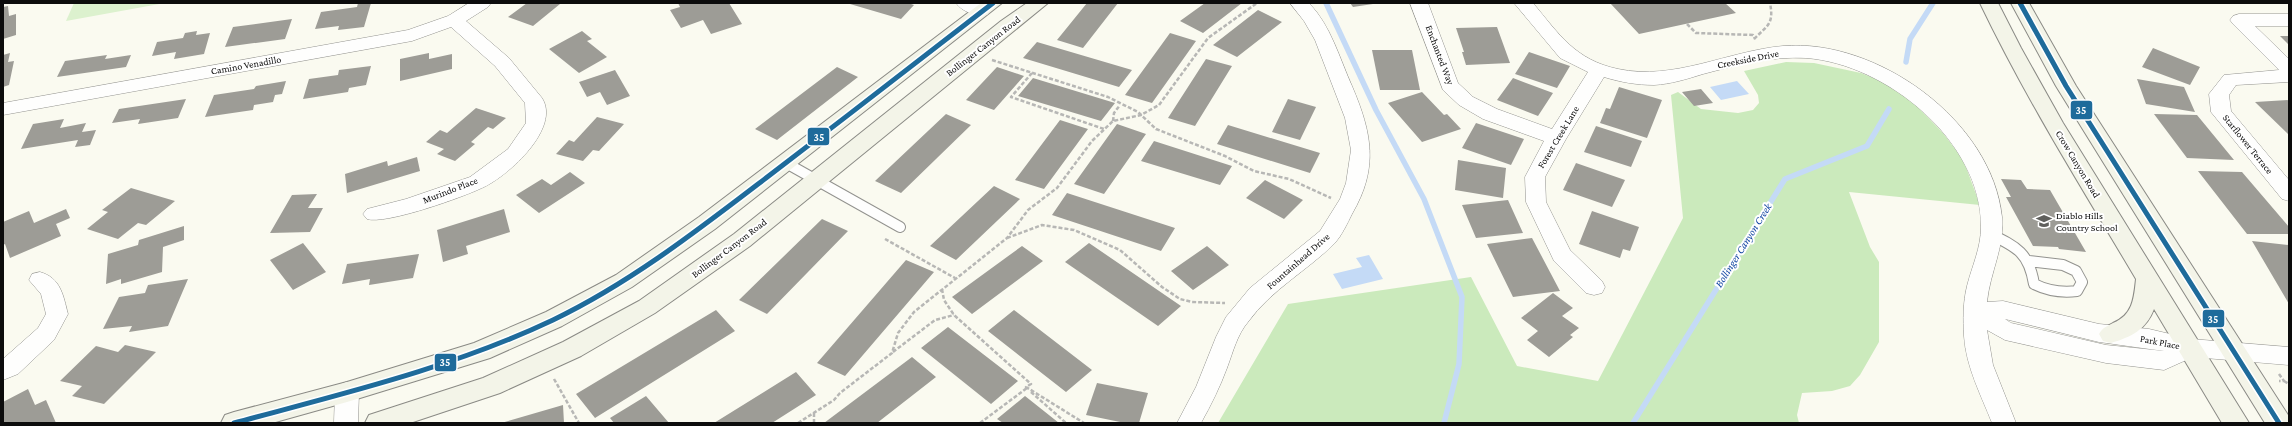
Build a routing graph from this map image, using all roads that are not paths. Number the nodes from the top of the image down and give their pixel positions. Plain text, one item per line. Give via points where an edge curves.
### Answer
1 (482, 3) edge
2 (1039, 3) edge
3 (1299, 3) edge
4 (1419, 3) edge
5 (1523, 3) edge
6 (1989, 3) edge
7 (2020, 3) edge
8 (980, 6) edge
9 (454, 20) junction
10 (2289, 20) edge
11 (1599, 70) junction
12 (2289, 70) edge
13 (2289, 76) edge
14 (3, 109) edge
15 (1556, 138) junction
16 (786, 163) junction
17 (815, 179) junction
18 (2289, 194) edge
19 (374, 214) dead end
20 (900, 227) dead end
21 (1990, 234) junction
22 (2029, 260) junction
23 (2148, 277) junction
24 (40, 280) dead end
25 (1594, 287) dead end
26 (1975, 311) junction
27 (2111, 334) junction
28 (2191, 348) junction
29 (2233, 352) junction
30 (2284, 365) edge
31 (3, 371) edge
32 (347, 392) junction
33 (234, 423) edge
34 (346, 423) edge
35 (378, 423) edge
36 (1189, 423) edge
37 (2004, 423) edge
38 (2236, 423) edge
39 (2279, 423) edge

1 - 9 street, Camino Venadillo
2 - 17 main road, Bollinger Canyon Road
3 - 36 street, Fountainhead Drive via 1322,40 1349,100 1362,143 1356,190 1326,238 1290,267 1239,316 1225,339 1214,372
4 - 15 street, Enchanted Way via 1450,86 1466,101 1490,114
5 - 11 street, Creekside Drive via 1568,56
6 - 23 main road, Crow Canyon Road via 2053,123
7 - 29 main road via 2066,86
8 - 16 main road
9 - 14 street, Camino Venadillo via 412,35
9 - 19 street, Murindo Place via 502,62 535,102 536,122 515,154 477,182 409,206
10 - 12 street via 2239,20
11 - 15 street, Forest Creek Lane
11 - 21 street, Creekside Drive via 1642,78 1665,78 1748,58 1793,51 1826,55 1870,68 1888,76 1914,95 1950,128 1976,164 1991,208
13 - 18 street, Starflower Terrace via 2231,79 2219,94 2221,112
15 - 25 street, Forest Creek Lane via 1535,177 1536,202 1562,255
16 - 17 lane
16 - 32 main road via 624,281 554,319 480,351
17 - 20 lane
17 - 35 main road, Bollinger Canyon Road via 742,240 647,307 544,362 491,386
21 - 22 lane via 2014,245
21 - 26 street, Creekside Drive via 1990,244 1977,287
22 - 22 lane via 2034,284 2041,287 2058,293 2077,291 2082,282 2076,271 2063,265
23 - 27 main road via 2145,308 2125,330
23 - 28 main road, Crow Canyon Road
24 - 31 street via 50,290 57,314 46,334 10,368
26 - 27 street, Park Place via 2003,310
26 - 28 street, Park Place via 2005,331 2106,354 2164,361
26 - 37 street via 1978,354
27 - 28 street, Park Place via 2149,338
28 - 29 street
28 - 38 main road, Crow Canyon Road
29 - 30 street
29 - 39 main road
32 - 33 main road
32 - 34 street

